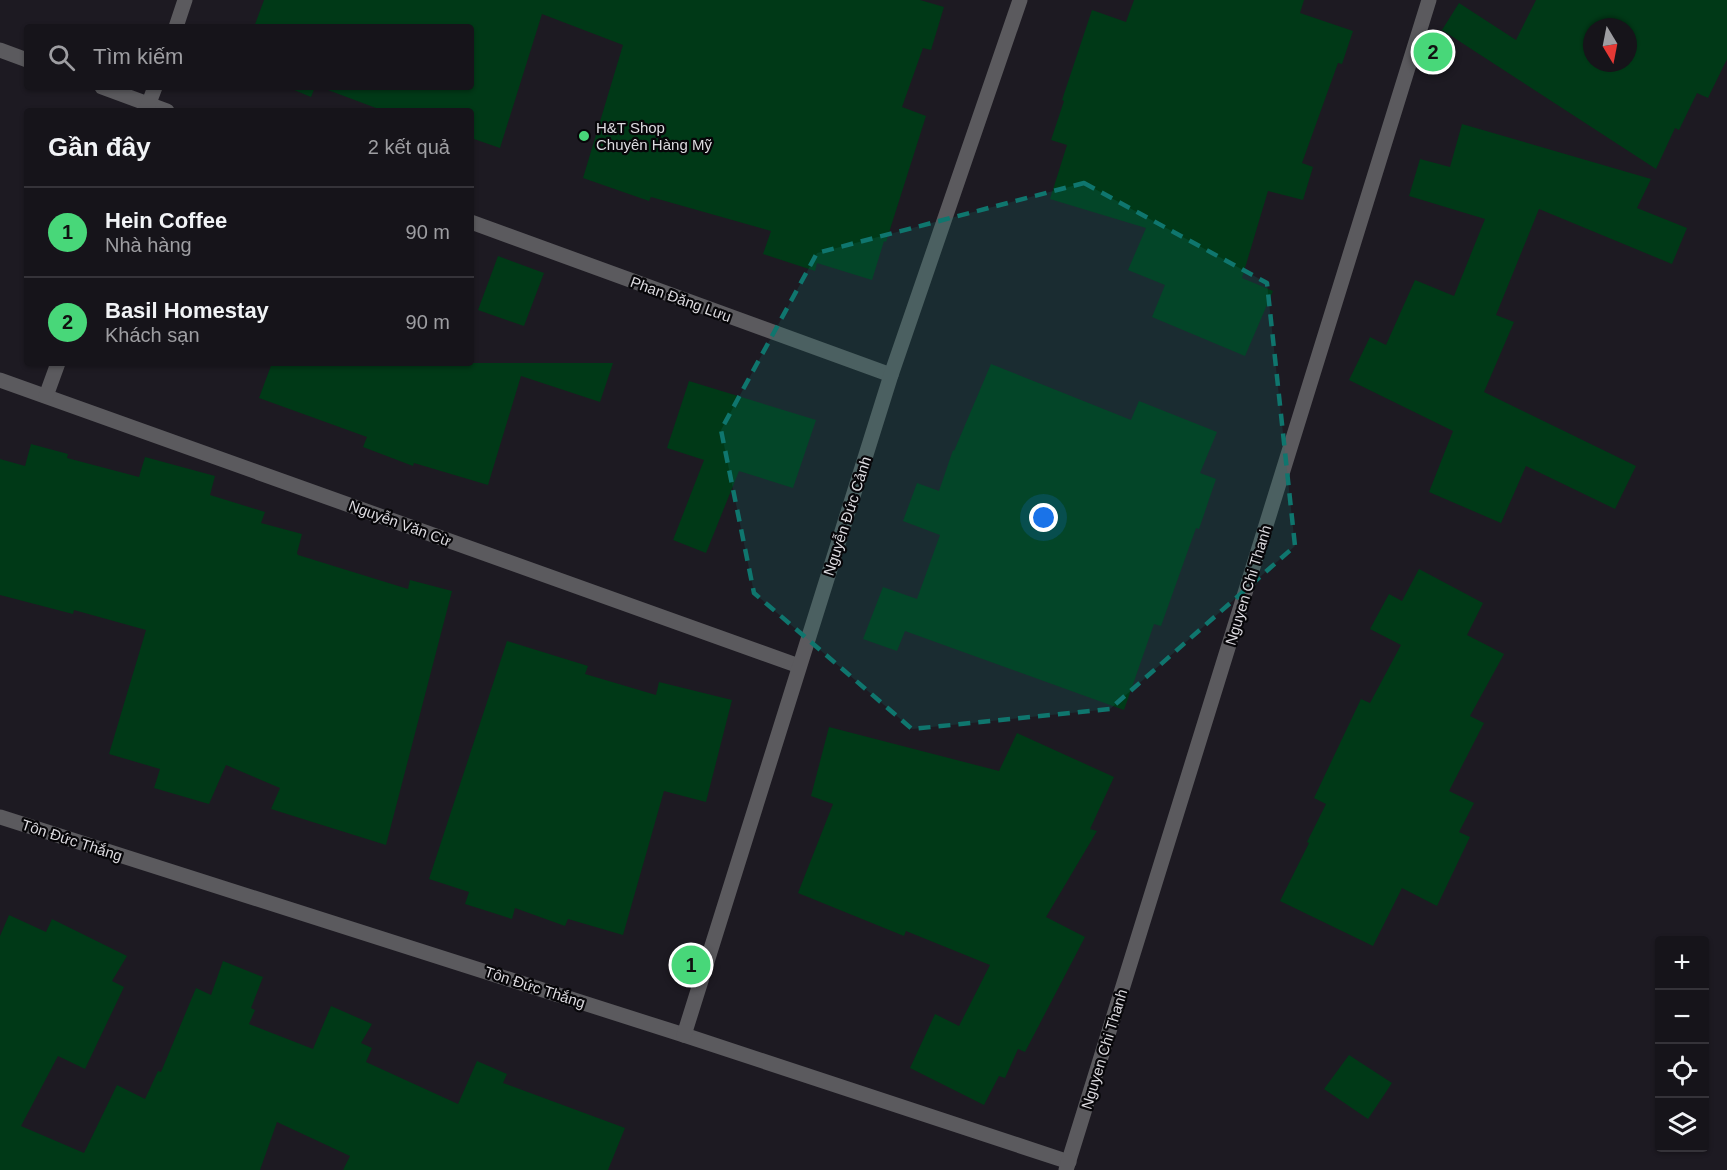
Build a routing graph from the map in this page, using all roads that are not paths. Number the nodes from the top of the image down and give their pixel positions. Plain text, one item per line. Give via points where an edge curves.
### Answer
1 (185, 0) edge
2 (1020, 0) edge
3 (1429, 0) edge
4 (177, 24) edge
5 (0, 50) edge
6 (24, 59) edge
7 (108, 90) edge
8 (154, 90) edge
9 (147, 108) edge
10 (474, 223) edge
11 (57, 366) edge
12 (891, 375) junction
13 (0, 380) edge
14 (46, 396) junction
15 (799, 666) junction
16 (0, 817) edge
17 (684, 1035) junction
18 (1067, 1166) edge

1 - 4 street
2 - 12 street, Nguyễn Đức Cảnh
3 - 18 street, Nguyen Chi Thanh
5 - 6 street
7 - 9 street
8 - 9 street
10 - 12 street, Phan Đăng Lưu
11 - 14 street
12 - 15 street, Nguyễn Đức Cảnh
13 - 14 street, Nguyễn Văn Cừ
14 - 15 street, Nguyễn Văn Cừ
15 - 17 street, Nguyễn Đức Cảnh
16 - 17 street, Tôn Đức Thắng
17 - 18 street, Tôn Đức Thắng

